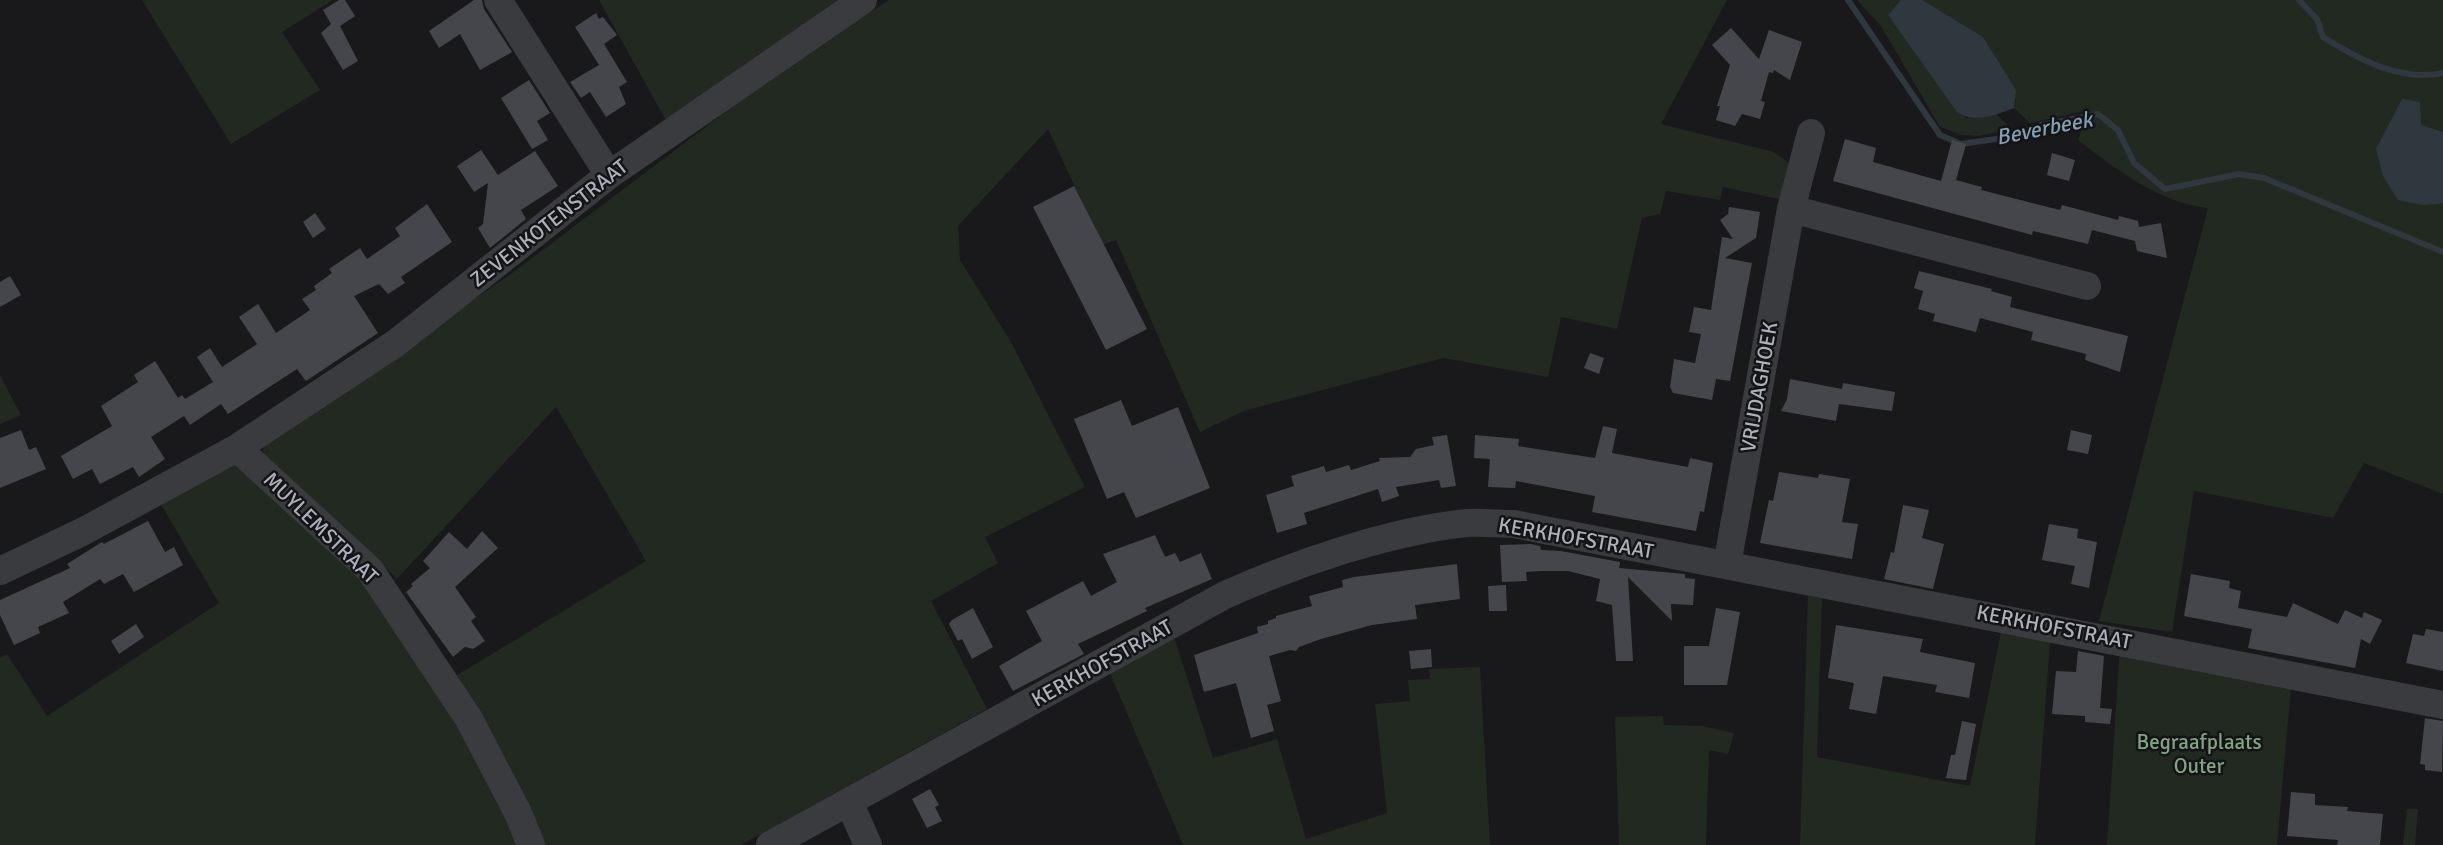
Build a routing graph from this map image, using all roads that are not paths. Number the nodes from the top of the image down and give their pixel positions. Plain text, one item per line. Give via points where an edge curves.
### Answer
1 (498, 0) edge
2 (863, 0) edge
3 (1811, 134) dead end
4 (609, 175) junction
5 (1791, 209) junction
6 (2086, 286) dead end
7 (237, 448) junction
8 (1727, 565) junction
9 (0, 571) edge
10 (2443, 705) edge
11 (849, 802) junction
12 (531, 845) edge
13 (770, 845) edge
14 (868, 845) edge

1 - 4 street
2 - 4 street, ZEVENKOTENSTRAAT
3 - 5 street, VRIJDAGHOEK
4 - 7 street, ZEVENKOTENSTRAAT via 396,343
5 - 6 street
5 - 8 street, VRIJDAGHOEK
7 - 9 street via 84,531
7 - 12 street, MUYLEMSTRAAT via 370,570 469,719
8 - 10 street, KERKHOFSTRAAT
8 - 11 street, KERKHOFSTRAAT via 1514,524 1470,523 1418,530 1277,572 1225,595
11 - 13 street, KERKHOFSTRAAT
11 - 14 street

